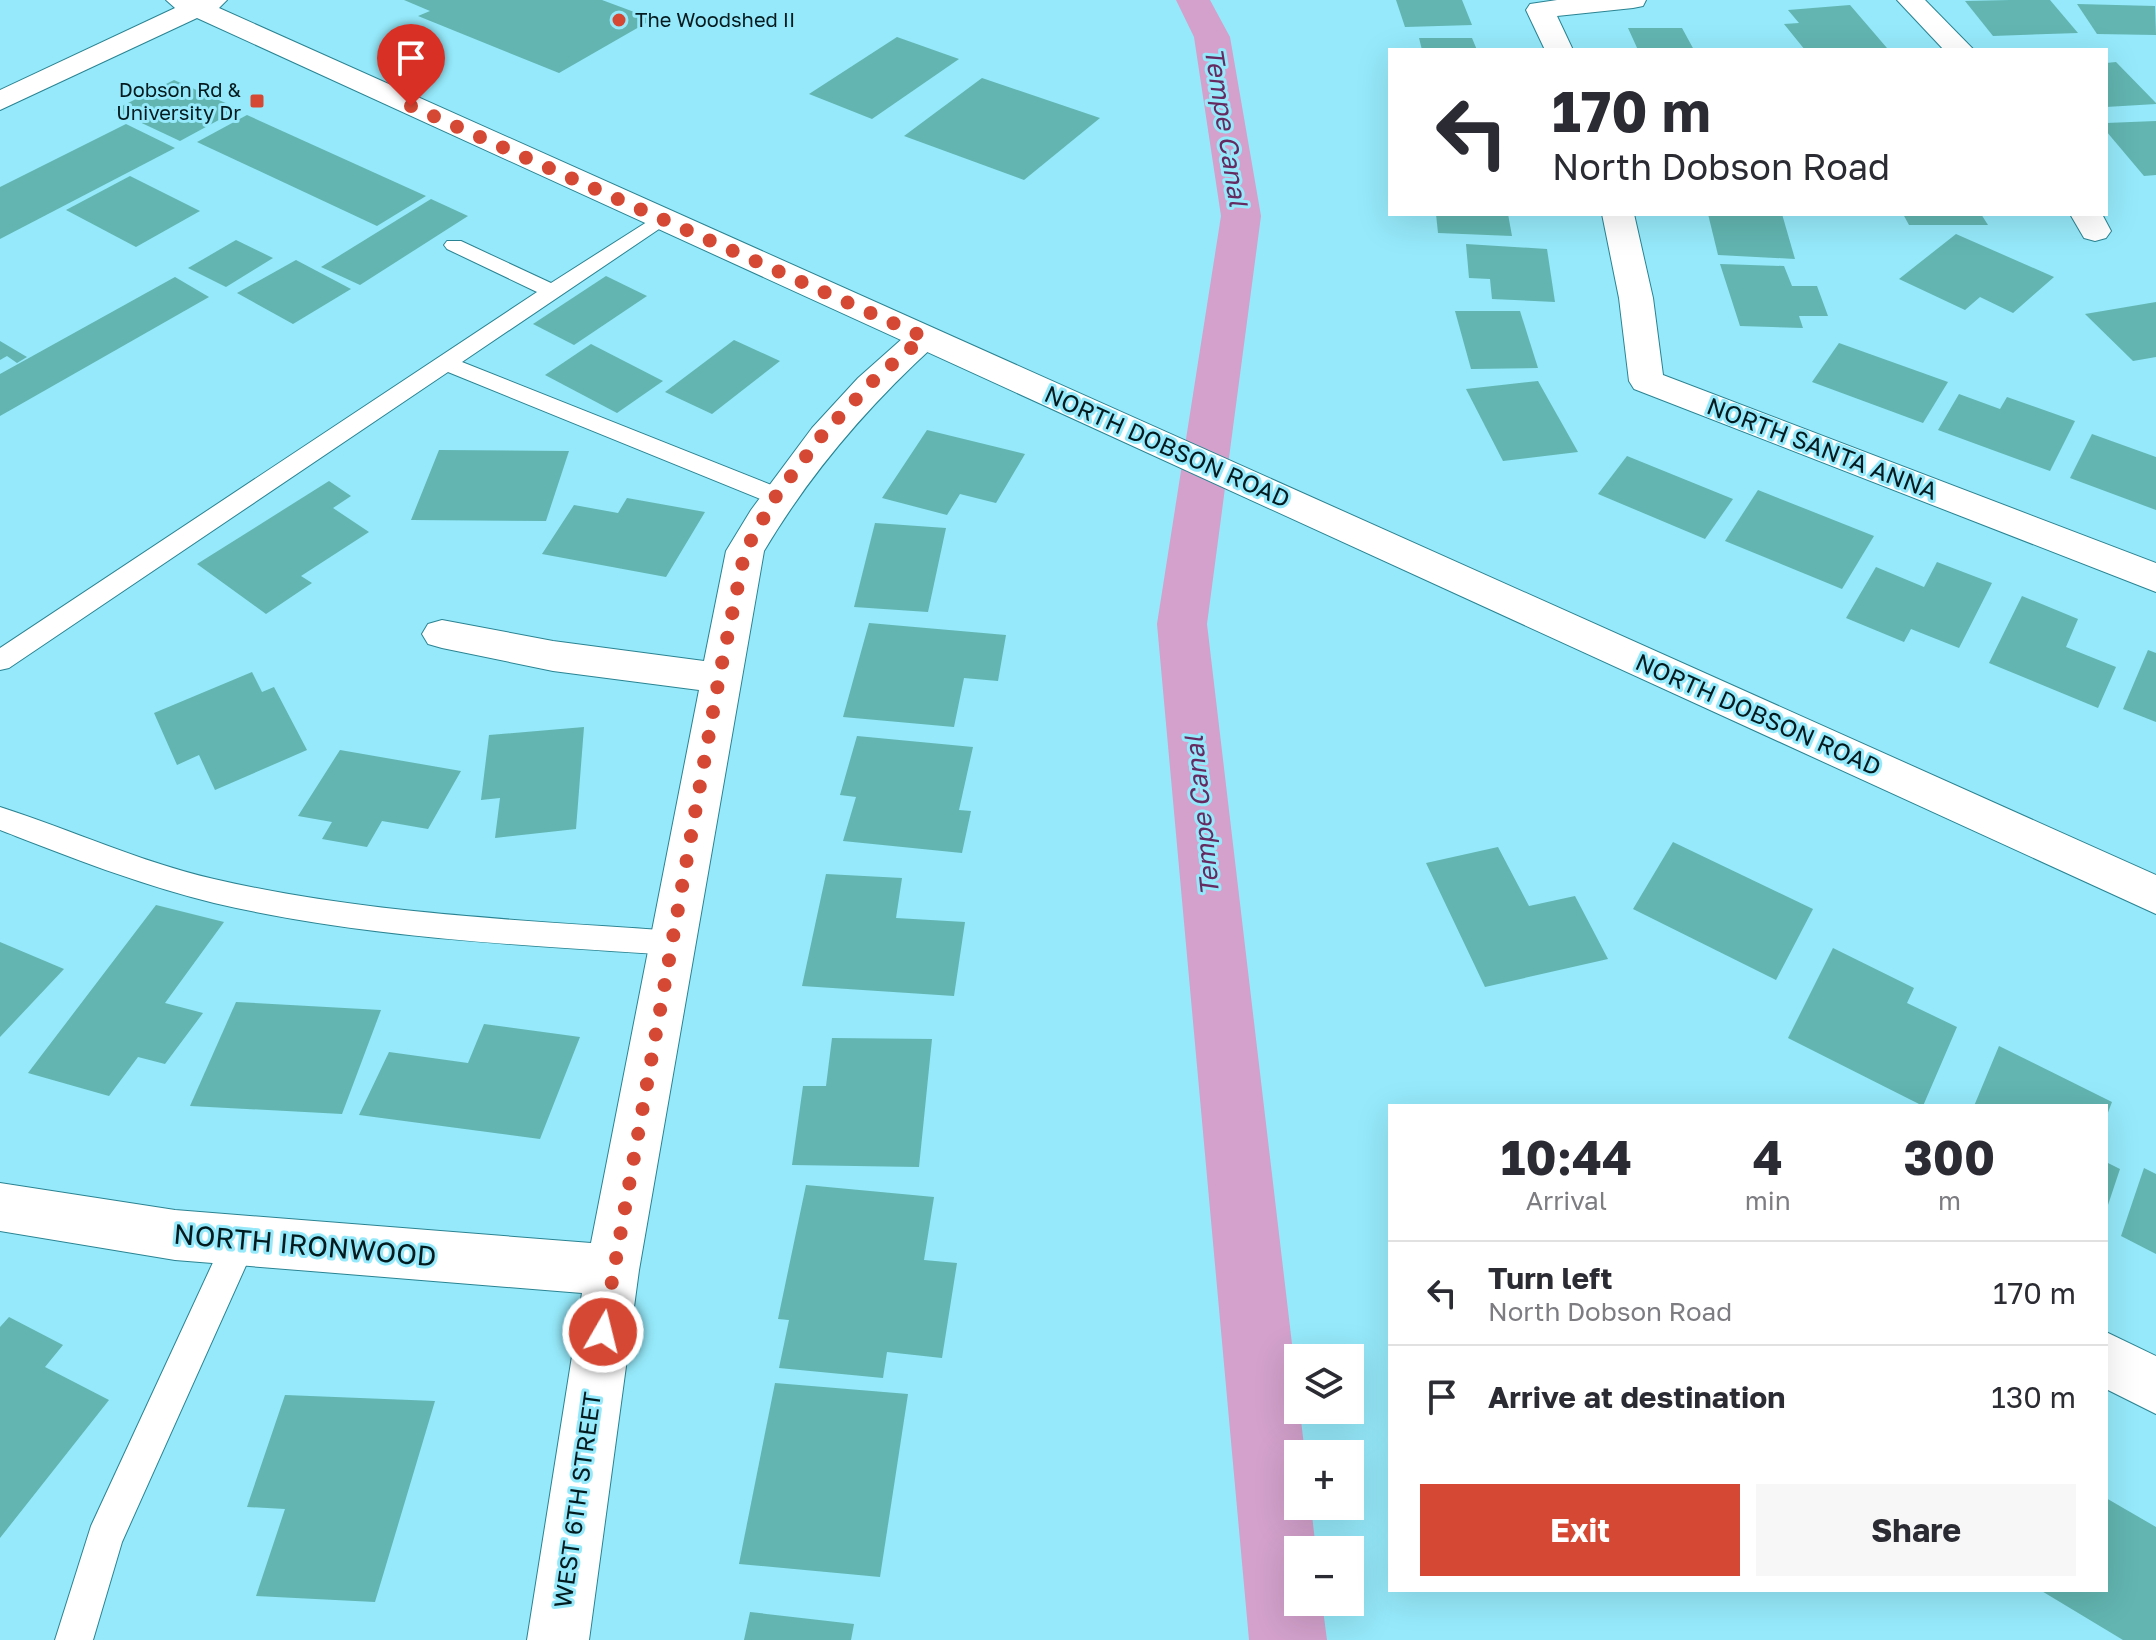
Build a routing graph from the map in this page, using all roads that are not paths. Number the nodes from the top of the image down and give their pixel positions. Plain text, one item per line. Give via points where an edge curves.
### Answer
1 (1633, 0) edge
2 (1910, 0) edge
3 (196, 3) edge
4 (1558, 48) edge
5 (1958, 48) edge
6 (0, 101) edge
7 (1618, 216) edge
8 (661, 219) junction
9 (454, 245) dead end
10 (554, 292) junction
11 (924, 337) junction
12 (448, 364) junction
13 (776, 496) junction
14 (2156, 578) edge
15 (442, 634) dead end
16 (0, 661) edge
17 (719, 678) junction
18 (0, 818) edge
19 (2156, 895) edge
20 (674, 943) junction
21 (0, 1207) edge
22 (240, 1241) junction
23 (612, 1270) junction
24 (2108, 1360) edge
25 (2156, 1386) edge
26 (74, 1640) edge
27 (558, 1640) edge

1 - 4 street via 1540,10
2 - 5 street
3 - 6 street
3 - 8 street, NORTH DOBSON ROAD
7 - 14 street, NORTH SANTA ANNA via 1646,381
8 - 10 lane
8 - 11 street, NORTH DOBSON ROAD
9 - 10 lane
10 - 12 lane
11 - 13 street, WEST 6TH STREET via 854,400
11 - 19 street, NORTH DOBSON ROAD
12 - 13 lane
12 - 16 lane
13 - 17 street, WEST 6TH STREET via 745,551
15 - 17 street via 553,656
17 - 20 street, WEST 6TH STREET
18 - 20 lane via 213,891 359,916
20 - 23 street, WEST 6TH STREET
21 - 22 street, NORTH IRONWOOD
22 - 23 street, NORTH IRONWOOD
22 - 26 lane via 104,1539
23 - 27 street, WEST 6TH STREET
24 - 25 street

